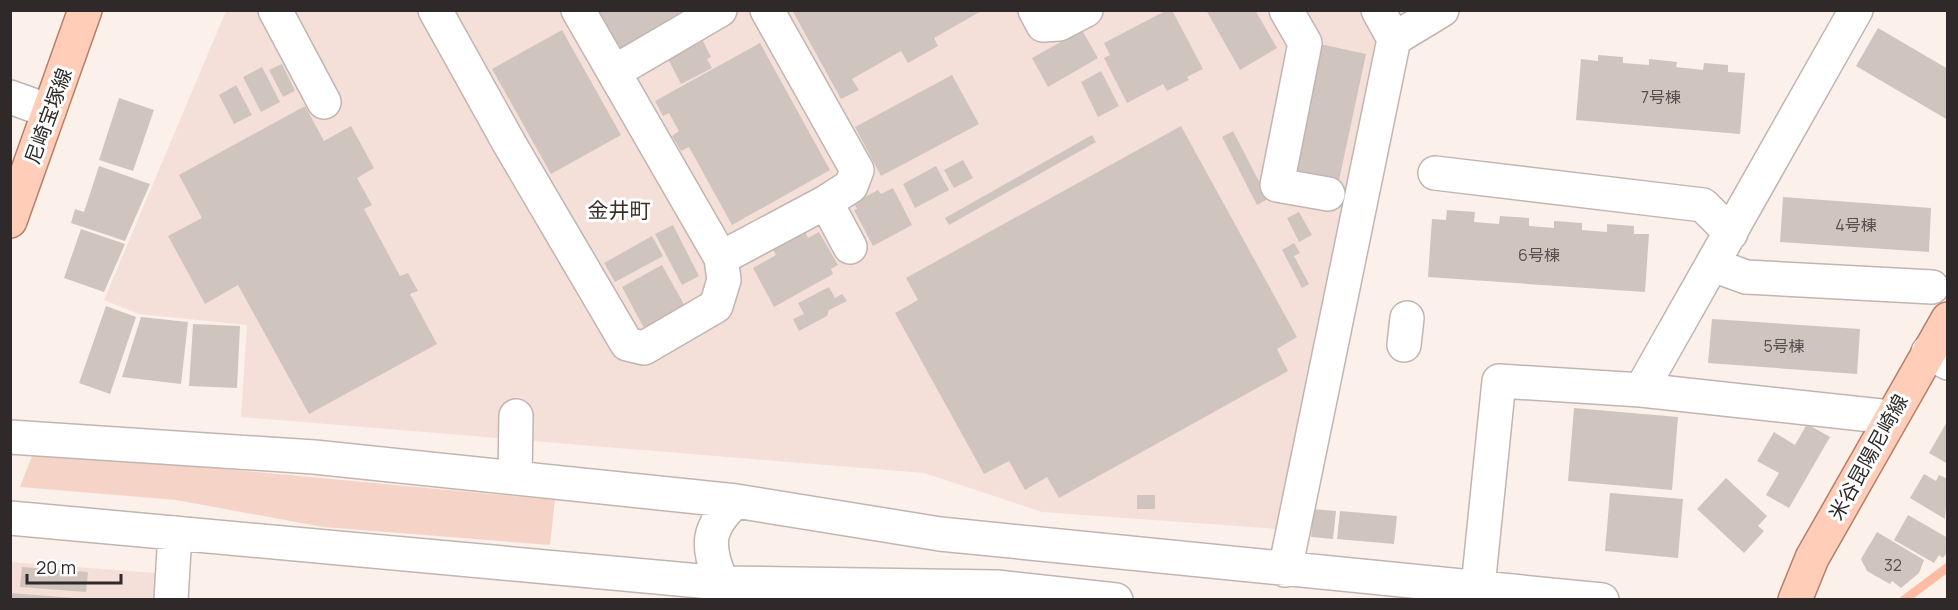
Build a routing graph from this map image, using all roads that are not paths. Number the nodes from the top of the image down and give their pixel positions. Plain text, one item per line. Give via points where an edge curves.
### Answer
1 (85, 10) edge
2 (275, 10) edge
3 (435, 10) edge
4 (578, 10) edge
5 (720, 10) edge
6 (767, 10) edge
7 (1035, 10) edge
8 (1086, 10) edge
9 (1286, 10) edge
10 (1378, 10) edge
11 (1442, 10) edge
12 (1856, 10) edge
13 (1394, 39) junction
14 (614, 72) junction
15 (10, 97) edge
16 (324, 102) dead end
17 (49, 111) junction
18 (1435, 173) dead end
19 (1328, 194) dead end
20 (826, 202) junction
21 (10, 221) edge
22 (1731, 233) junction
23 (850, 248) dead end
24 (721, 258) junction
25 (1713, 265) junction
26 (1932, 287) dead end
27 (1947, 319) edge
28 (1938, 358) edge
29 (1641, 390) junction
30 (516, 416) dead end
31 (1890, 417) junction
32 (10, 437) edge
33 (514, 478) junction
34 (736, 501) junction
35 (10, 518) edge
36 (175, 533) junction
37 (1285, 570) junction
38 (722, 583) junction
39 (1478, 587) junction
40 (171, 600) edge
41 (1116, 600) edge
42 (1602, 600) edge
43 (1795, 600) edge

1 - 17 main road, 尼崎宝塚線
2 - 16 street
3 - 24 street via 627,344 644,348 716,306 724,280
4 - 14 street
5 - 14 street
6 - 20 street via 857,170 851,186
7 - 8 street via 1043,25 1059,24
9 - 19 street via 1305,44 1277,185
10 - 13 street
11 - 13 street
12 - 22 street
13 - 37 street
14 - 24 street
15 - 17 street
17 - 21 main road, 尼崎宝塚線
18 - 22 street via 1703,205
20 - 23 street
20 - 24 street
22 - 25 street
25 - 26 street via 1746,277
25 - 29 street
27 - 28 main road, 米谷昆陽尼崎線
28 - 31 main road, 米谷昆陽尼崎線
29 - 31 street
29 - 39 street via 1499,381
30 - 33 street
31 - 43 main road, 米谷昆陽尼崎線 via 1812,558
32 - 33 street via 314,457
33 - 34 street
34 - 37 street via 940,534
34 - 38 street via 712,528 711,547
35 - 36 street
36 - 38 street
36 - 40 street
37 - 39 street
38 - 41 street via 997,587
39 - 42 street

